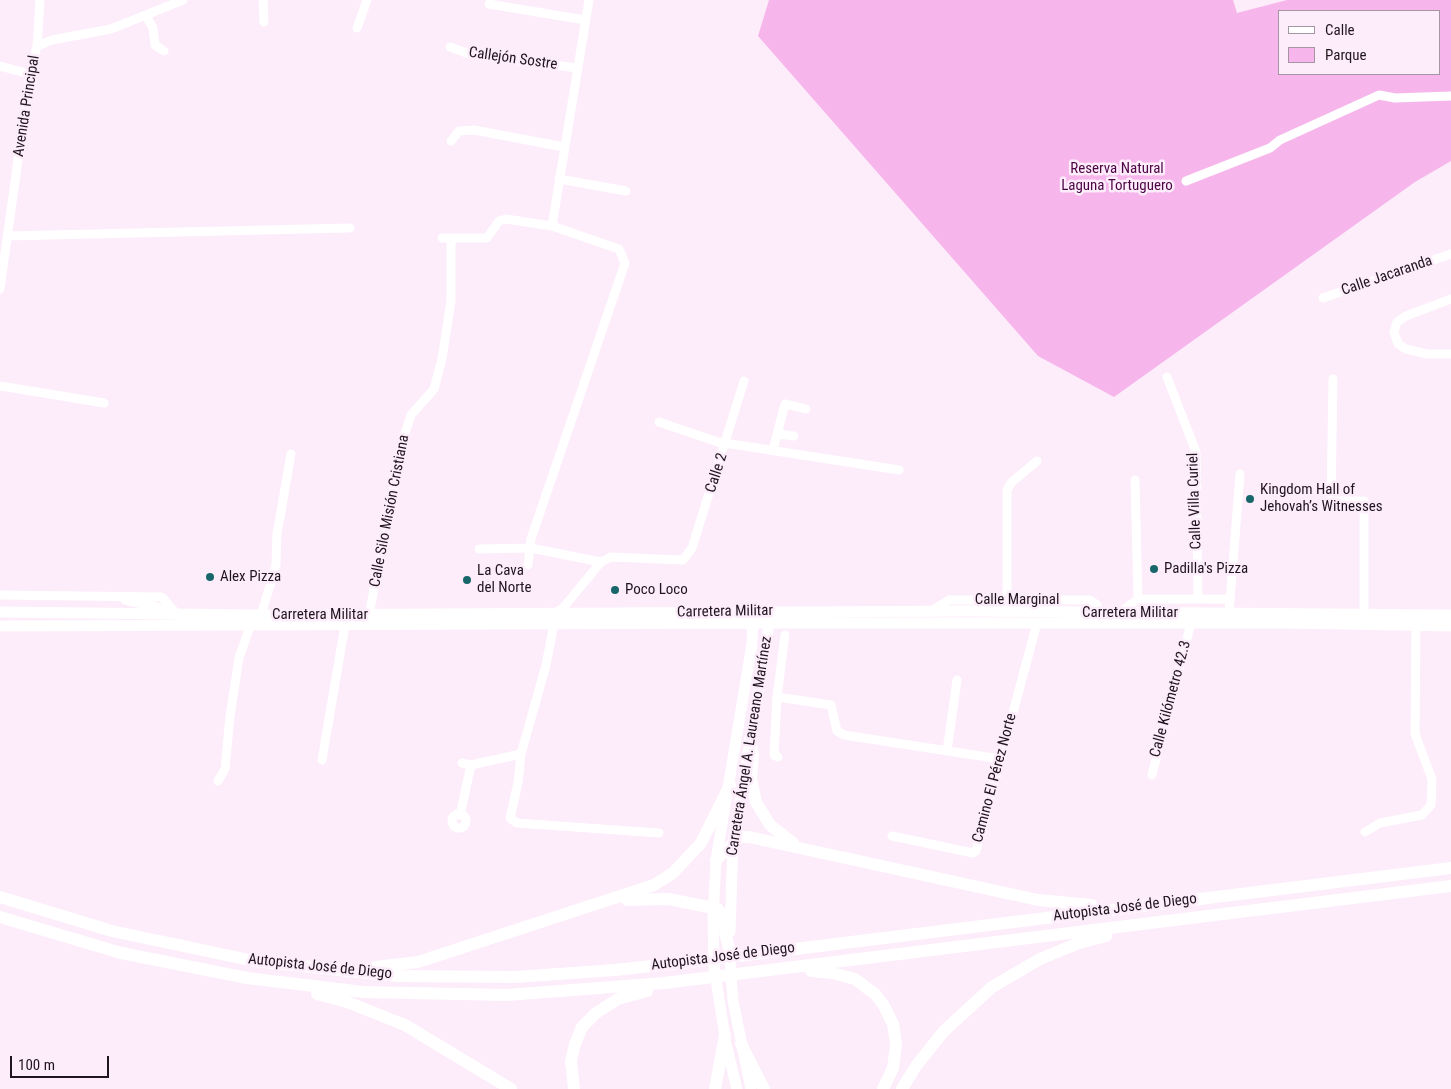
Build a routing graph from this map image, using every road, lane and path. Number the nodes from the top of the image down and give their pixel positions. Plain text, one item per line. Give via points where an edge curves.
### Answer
1 (40, 0) edge
2 (183, 0) edge
3 (263, 0) edge
4 (367, 0) edge
5 (589, 0) edge
6 (489, 4) dead end
7 (146, 16) junction
8 (585, 20) junction
9 (264, 22) dead end
10 (357, 28) dead end
11 (37, 46) junction
12 (450, 47) dead end
13 (164, 51) dead end
14 (0, 66) edge
15 (577, 68) junction
16 (30, 74) junction
17 (1451, 96) edge
18 (451, 141) dead end
19 (564, 147) junction
20 (559, 179) junction
21 (1186, 181) dead end
22 (626, 191) dead end
23 (552, 226) junction
24 (350, 228) dead end
25 (7, 236) junction
26 (1451, 254) edge
27 (0, 288) edge
28 (1323, 298) dead end
29 (1451, 299) edge
30 (1451, 354) edge
31 (1167, 377) dead end
32 (1333, 379) dead end
33 (744, 381) dead end
34 (0, 386) edge
35 (104, 403) dead end
36 (806, 409) dead end
37 (659, 422) dead end
38 (778, 434) junction
39 (794, 436) dead end
40 (726, 443) junction
41 (774, 450) junction
42 (290, 454) dead end
43 (1037, 461) dead end
44 (898, 470) dead end
45 (1240, 474) dead end
46 (1136, 480) dead end
47 (531, 548) junction
48 (479, 549) dead end
49 (601, 562) junction
50 (528, 565) dead end
51 (0, 595) edge
52 (1138, 599) junction
53 (1198, 599) junction
54 (1229, 599) junction
55 (1007, 600) junction
56 (931, 611) junction
57 (0, 612) edge
58 (1229, 613) junction
59 (370, 614) junction
60 (1097, 614) junction
61 (1119, 614) junction
62 (1364, 614) junction
63 (191, 615) junction
64 (261, 615) junction
65 (1451, 615) edge
66 (753, 617) junction
67 (769, 618) junction
68 (553, 619) junction
69 (1037, 623) junction
70 (1191, 623) junction
71 (345, 625) junction
72 (1416, 625) junction
73 (0, 626) edge
74 (250, 626) junction
75 (1451, 626) edge
76 (786, 635) dead end
77 (957, 680) dead end
78 (777, 697) junction
79 (750, 739) junction
80 (947, 751) junction
81 (521, 754) junction
82 (778, 757) dead end
83 (1000, 759) junction
84 (322, 760) dead end
85 (462, 763) dead end
86 (472, 766) junction
87 (1152, 775) dead end
88 (218, 782) dead end
89 (730, 785) junction
90 (460, 815) dead end
91 (1365, 832) dead end
92 (659, 833) dead end
93 (892, 836) dead end
94 (734, 842) junction
95 (799, 847) junction
96 (716, 860) junction
97 (1451, 868) edge
98 (1451, 886) edge
99 (0, 897) edge
100 (609, 900) junction
101 (1130, 907) junction
102 (714, 908) junction
103 (0, 917) edge
104 (1140, 925) junction
105 (729, 948) junction
106 (296, 966) junction
107 (781, 969) junction
108 (282, 983) junction
109 (664, 983) junction
110 (725, 1035) junction
111 (741, 1044) junction
112 (511, 1089) edge
113 (574, 1089) edge
114 (714, 1089) edge
115 (737, 1089) edge
116 (751, 1089) edge
117 (764, 1089) edge
118 (883, 1089) edge
119 (902, 1089) edge

1 - 11 street
2 - 7 street, Avenida Principal
3 - 9 street
4 - 10 street
5 - 8 street
6 - 8 street
7 - 11 street, Avenida Principal via 112,29 52,40
7 - 13 street via 153,28 155,45
8 - 15 street
11 - 16 street, Avenida Principal
12 - 15 street, Callejón Sostre via 469,54
14 - 16 street
15 - 19 street
16 - 25 street, Avenida Principal
17 - 21 street via 1395,98 1379,95 1280,140 1270,148
18 - 19 street via 459,131 474,130
19 - 20 street
20 - 22 street
20 - 23 street
23 - 47 street via 619,249 625,263 531,539
23 - 59 street, Calle Silo Misión Cristiana via 506,219 500,221 487,238 447,238 451,301 442,358 434,389 411,415 403,440
24 - 25 street
25 - 27 street, Avenida Principal
26 - 28 street, Calle Jacaranda
29 - 30 street via 1406,316 1397,322 1394,332 1398,344 1406,349 1427,354
31 - 53 street, Calle Villa Curiel via 1196,452
32 - 62 street via 1331,501 1364,501
33 - 40 street, Calle 2
34 - 35 street
36 - 38 street via 785,404
37 - 40 street
38 - 39 street
38 - 41 street
40 - 41 street
40 - 49 street, Calle 2 via 692,548 682,560 611,557
41 - 44 street
42 - 64 street via 277,534 276,565
43 - 55 street via 1007,490
45 - 54 street
46 - 52 street
47 - 48 street
47 - 49 street
47 - 50 street
49 - 68 street
51 - 63 street via 96,596
52 - 53 street
52 - 61 street
53 - 54 street
54 - 58 street
55 - 56 street, Calle Marginal via 949,600
55 - 60 street, Calle Marginal via 1090,600 1097,605
56 - 60 main road, Carretera Militar
56 - 67 main road, Carretera Militar
57 - 63 main road, Carretera Militar
58 - 61 main road, Carretera Militar
58 - 62 main road, Carretera Militar
59 - 64 main road, Carretera Militar
59 - 68 main road, Carretera Militar
60 - 61 main road, Carretera Militar
62 - 65 main road, Carretera Militar
63 - 64 main road, Carretera Militar
64 - 74 street
66 - 67 main road, Carretera Militar
66 - 68 main road, Carretera Militar
66 - 89 main road, Carretera Ángel A. Laureano Martínez via 752,644
67 - 69 main road, Carretera Militar
67 - 79 main road, Carretera Ángel A. Laureano Martínez
68 - 71 main road, Carretera Militar
68 - 81 street via 546,665
69 - 70 main road, Carretera Militar
69 - 83 street, Camino El Pérez Norte
70 - 72 main road, Carretera Militar
70 - 87 street, Calle Kilómetro 42.3
71 - 74 main road, Carretera Militar
71 - 84 street
72 - 75 main road, Carretera Militar
72 - 91 street via 1415,734 1432,779 1431,805 1422,815 1380,823
73 - 74 main road, Carretera Militar
74 - 88 street via 239,658 225,769
76 - 78 street
77 - 80 street
78 - 80 street via 831,704 837,731 844,736
78 - 82 street via 774,755
79 - 94 main road, Carretera Ángel A. Laureano Martínez
79 - 95 highway via 753,754 750,779 756,802 777,832
80 - 83 street
81 - 86 street
81 - 92 street via 512,821
83 - 93 street, Camino El Pérez Norte via 976,850
85 - 86 street
86 - 90 street
89 - 96 main road, Carretera Ángel A. Laureano Martínez
89 - 100 highway via 708,833 681,866 654,884
94 - 95 highway via 740,837
94 - 96 highway
94 - 105 main road, Carretera Ángel A. Laureano Martínez
95 - 101 highway via 1038,900 1080,906
96 - 102 main road, Carretera Ángel A. Laureano Martínez
97 - 101 highway, Autopista José de Diego
98 - 104 highway, Autopista José de Diego
99 - 106 highway, Autopista José de Diego via 157,942
100 - 102 highway via 669,899
100 - 106 highway via 418,962 371,968 321,964
101 - 106 highway, Autopista José de Diego via 698,961 581,972 472,978 397,976
102 - 105 highway via 723,914
102 - 110 main road, Carretera Ángel A. Laureano Martínez via 714,966
103 - 108 highway, Autopista José de Diego via 131,955
104 - 107 highway, Autopista José de Diego
104 - 119 highway via 1058,951 1008,977 976,1000 944,1031
105 - 111 main road, Carretera Ángel A. Laureano Martínez via 733,1001
107 - 109 highway, Autopista José de Diego
107 - 118 highway via 842,975 875,994 891,1019 896,1045 893,1068
108 - 109 highway, Autopista José de Diego via 364,992 446,995 564,992
108 - 112 highway via 347,1002 405,1024
109 - 113 highway via 649,991 618,999 588,1020 572,1051
110 - 114 highway
110 - 115 main road, Carretera Ángel A. Laureano Martínez
111 - 116 main road, Carretera Ángel A. Laureano Martínez
111 - 117 highway

